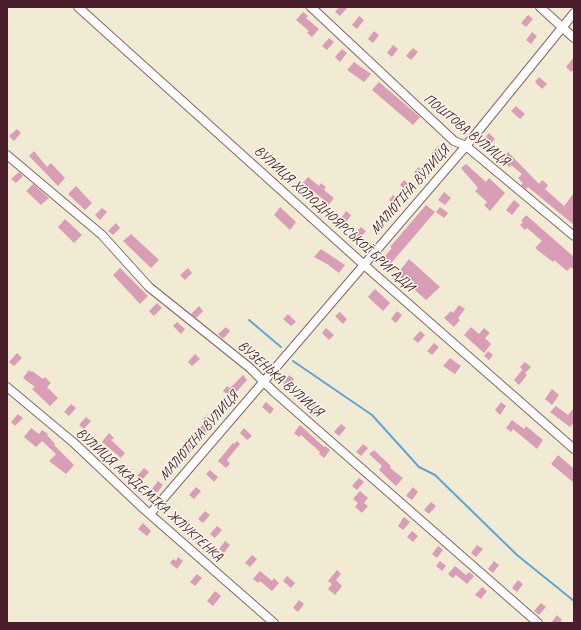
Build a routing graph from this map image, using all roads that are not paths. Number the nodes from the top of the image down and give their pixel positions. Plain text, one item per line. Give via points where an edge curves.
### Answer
1 (78, 7) edge
2 (311, 7) edge
3 (540, 7) edge
4 (574, 13) edge
5 (561, 27) junction
6 (574, 38) edge
7 (466, 146) junction
8 (7, 155) edge
9 (574, 236) edge
10 (363, 264) junction
11 (264, 381) junction
12 (7, 387) edge
13 (574, 449) edge
14 (150, 514) junction
15 (274, 623) edge
16 (538, 623) edge

1 - 10 street, ВУЛИЦЯ ХОЛОДНОЯРСЬКОЇ БРИГАДИ
2 - 7 street, ПОШТОВА ВУЛИЦЯ via 428,118 454,141
3 - 5 street
4 - 5 street, МАЛЮТІНА ВУЛИЦЯ
5 - 6 street
5 - 7 street, МАЛЮТІНА ВУЛИЦЯ
7 - 9 street, ПОШТОВА ВУЛИЦЯ
7 - 10 street, МАЛЮТІНА ВУЛИЦЯ
8 - 11 street, ВУЗЕНЬКА ВУЛИЦЯ via 102,235 149,287
10 - 11 street, МАЛЮТІНА ВУЛИЦЯ
10 - 13 street, ВУЛИЦЯ ХОЛОДНОЯРСЬКОЇ БРИГАДИ
11 - 14 street, МАЛЮТІНА ВУЛИЦЯ
11 - 16 street, ВУЗЕНЬКА ВУЛИЦЯ
12 - 14 street, ВУЛИЦЯ АКАДЕМІКА ЖЛУКТЕНКА via 74,443
14 - 15 street, ВУЛИЦЯ АКАДЕМІКА ЖЛУКТЕНКА

